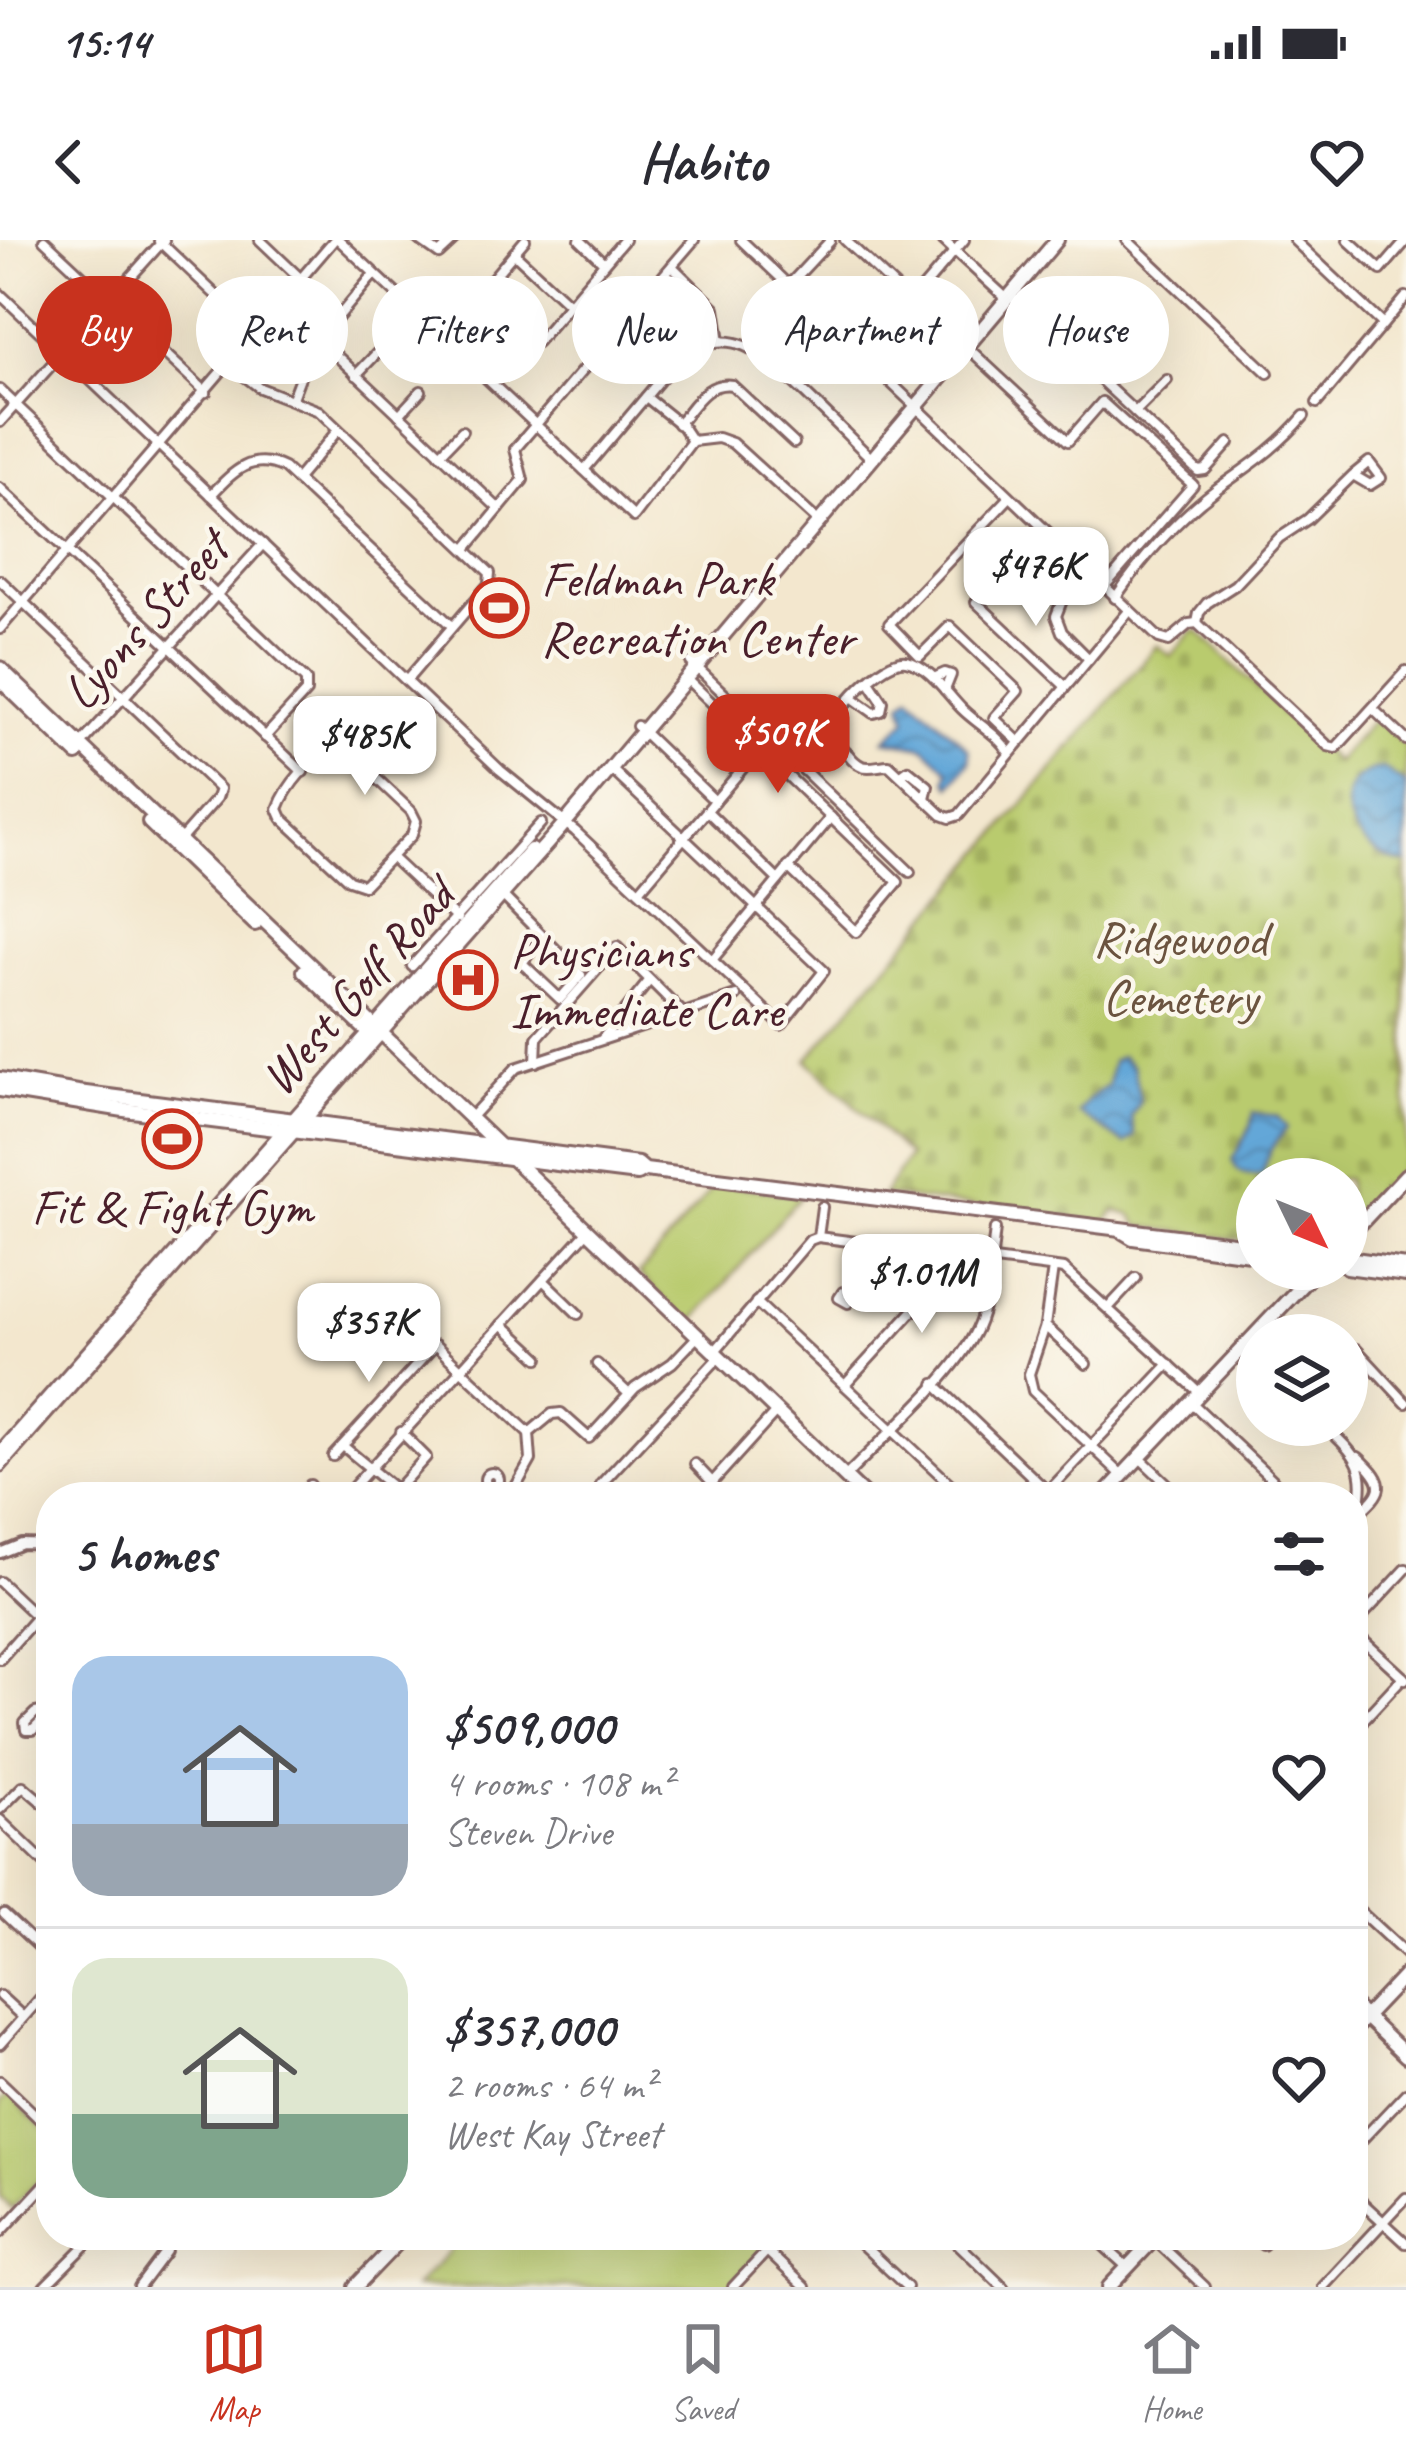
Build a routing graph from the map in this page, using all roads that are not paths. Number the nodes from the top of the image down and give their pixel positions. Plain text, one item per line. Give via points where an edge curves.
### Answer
1 (44, 240) edge
2 (260, 240) edge
3 (336, 240) edge
4 (419, 240) edge
5 (454, 240) edge
6 (525, 240) edge
7 (580, 240) edge
8 (624, 240) edge
9 (694, 240) edge
10 (741, 240) edge
11 (844, 240) edge
12 (943, 240) edge
13 (964, 240) edge
14 (1047, 240) edge
15 (1058, 240) edge
16 (1127, 240) edge
17 (1294, 240) edge
18 (1348, 240) edge
19 (161, 241) edge
20 (830, 241) edge
21 (1406, 242) edge
22 (955, 251) junction
23 (514, 254) junction
24 (604, 263) junction
25 (672, 266) junction
26 (374, 274) joint
27 (82, 276) edge
28 (131, 276) edge
29 (197, 276) edge
30 (298, 276) edge
31 (304, 276) edge
32 (495, 276) edge
33 (779, 276) edge
34 (797, 276) edge
35 (883, 276) edge
36 (933, 276) edge
37 (1021, 276) edge
38 (1025, 276) edge
39 (1003, 293) edge
40 (0, 295) edge
41 (1406, 297) edge
42 (1003, 300) edge
43 (1003, 300) edge
44 (569, 304) junction
45 (348, 305) edge
46 (1383, 324) junction
47 (548, 327) edge
48 (36, 329) edge
49 (979, 331) edge
50 (720, 341) junction
51 (372, 358) edge
52 (979, 358) edge
53 (172, 360) edge
54 (348, 367) edge
55 (1268, 374) dead end
56 (356, 375) junction
57 (36, 381) edge
58 (95, 384) edge
59 (213, 384) edge
60 (255, 384) edge
61 (297, 384) edge
62 (493, 384) edge
63 (892, 384) edge
64 (933, 384) edge
65 (1105, 384) edge
66 (1163, 384) edge
67 (0, 390) edge
68 (421, 391) dead end
69 (206, 392) junction
70 (646, 397) junction
71 (292, 398) junction
72 (1317, 403) dead end
73 (15, 404) junction
74 (913, 406) junction
75 (1136, 412) junction
76 (399, 415) junction
77 (1304, 416) dead end
78 (0, 422) edge
79 (679, 424) junction
80 (536, 425) junction
81 (339, 429) junction
82 (462, 431) dead end
83 (692, 441) junction
84 (1229, 442) dead end
85 (794, 443) dead end
86 (160, 446) junction
87 (440, 454) junction
88 (870, 457) junction
89 (584, 470) junction
90 (1353, 475) dead end
91 (297, 479) junction
92 (0, 488) edge
93 (211, 495) junction
94 (1010, 498) junction
95 (115, 499) junction
96 (500, 509) junction
97 (816, 520) junction
98 (263, 544) junction
99 (466, 548) junction
100 (68, 551) junction
101 (1023, 555) dead end
102 (1089, 573) junction
103 (0, 580) edge
104 (1103, 587) junction
105 (216, 595) junction
106 (1115, 598) junction
107 (24, 602) junction
108 (1129, 611) junction
109 (1197, 623) junction
110 (452, 626) junction
111 (0, 628) edge
112 (169, 646) junction
113 (1089, 659) junction
114 (0, 668) edge
115 (691, 670) junction
116 (1406, 671) edge
117 (0, 680) edge
118 (406, 680) junction
119 (868, 681) junction
120 (1065, 686) junction
121 (123, 697) junction
122 (853, 698) junction
123 (1373, 710) junction
124 (639, 729) junction
125 (266, 737) junction
126 (1406, 740) edge
127 (1018, 741) junction
128 (80, 745) junction
129 (759, 749) junction
130 (1009, 752) junction
131 (611, 769) junction
132 (303, 772) junction
133 (715, 801) junction
134 (707, 811) junction
135 (830, 817) junction
136 (562, 821) junction
137 (541, 823) dead end
138 (684, 837) junction
139 (180, 840) junction
140 (392, 858) junction
141 (788, 868) junction
142 (910, 872) dead end
143 (778, 880) junction
144 (639, 891) junction
145 (502, 896) junction
146 (757, 906) junction
147 (463, 925) junction
148 (542, 936) junction
149 (712, 960) junction
150 (412, 966) dead end
151 (649, 981) junction
152 (736, 996) dead end
153 (683, 1013) junction
154 (392, 1014) junction
155 (369, 1028) junction
156 (602, 1039) junction
157 (396, 1047) junction
158 (536, 1062) junction
159 (0, 1078) edge
160 (0, 1090) edge
161 (470, 1122) junction
162 (294, 1125) junction
163 (252, 1126) junction
164 (465, 1142) junction
165 (268, 1147) junction
166 (502, 1152) junction
167 (539, 1162) junction
168 (644, 1170) junction
169 (1406, 1174) edge
170 (537, 1179) junction
171 (822, 1207) dead end
172 (1368, 1215) edge
173 (995, 1229) dead end
174 (1121, 1232) junction
175 (584, 1235) junction
176 (818, 1237) junction
177 (1236, 1243) edge
178 (871, 1244) junction
179 (927, 1252) junction
180 (1236, 1253) edge
181 (991, 1260) junction
182 (1368, 1261) edge
183 (1406, 1266) edge
184 (1053, 1268) junction
185 (1368, 1270) edge
186 (1406, 1275) edge
187 (1136, 1279) dead end
188 (543, 1280) junction
189 (1297, 1290) edge
190 (851, 1296) dead end
191 (658, 1300) junction
192 (756, 1302) junction
193 (1109, 1307) junction
194 (578, 1314) dead end
195 (1275, 1314) edge
196 (502, 1324) junction
197 (1045, 1326) junction
198 (698, 1337) junction
199 (716, 1355) junction
200 (1236, 1356) edge
201 (539, 1358) dead end
202 (1368, 1361) edge
203 (597, 1364) dead end
204 (1086, 1364) dead end
205 (1169, 1364) junction
206 (462, 1368) junction
207 (845, 1384) junction
208 (935, 1384) junction
209 (629, 1394) junction
210 (1196, 1398) junction
211 (1406, 1403) edge
212 (775, 1413) dead end
213 (892, 1428) junction
214 (401, 1432) junction
215 (529, 1432) junction
216 (343, 1446) junction
217 (1346, 1446) edge
218 (1092, 1447) junction
219 (0, 1453) edge
220 (333, 1456) dead end
221 (1356, 1456) junction
222 (1139, 1457) junction
223 (695, 1464) dead end
224 (0, 1466) edge
225 (368, 1469) junction
226 (1122, 1475) junction
227 (845, 1477) junction
228 (357, 1482) edge
229 (385, 1482) edge
230 (404, 1482) edge
231 (519, 1482) edge
232 (603, 1482) edge
233 (712, 1482) edge
234 (714, 1482) edge
235 (850, 1482) edge
236 (948, 1482) edge
237 (1034, 1482) edge
238 (1058, 1482) edge
239 (1116, 1482) edge
240 (1165, 1482) edge
241 (1274, 1482) edge
242 (1363, 1482) edge
243 (1368, 1506) edge
244 (36, 1544) edge
245 (0, 1553) edge
246 (1406, 1569) edge
247 (0, 1582) edge
248 (1368, 1610) edge
249 (36, 1615) edge
250 (36, 1619) edge
251 (1368, 1644) edge
252 (0, 1659) edge
253 (1404, 1679) edge
254 (1368, 1716) edge
255 (36, 1797) edge
256 (0, 1809) edge
257 (0, 1821) edge
258 (36, 1855) edge
259 (4, 1914) dead end
260 (1368, 1919) edge
261 (36, 1944) edge
262 (1406, 1954) edge
263 (1406, 1974) edge
264 (0, 1996) edge
265 (36, 2003) edge
266 (1368, 2013) edge
267 (23, 2017) junction
268 (1368, 2019) edge
269 (0, 2044) edge
270 (1406, 2056) edge
271 (0, 2080) edge
272 (1406, 2093) edge
273 (36, 2115) edge
274 (1368, 2133) edge
275 (36, 2194) edge
276 (1406, 2198) edge
277 (1368, 2208) edge
278 (1383, 2222) junction
279 (0, 2233) edge
280 (1368, 2238) edge
281 (1406, 2243) edge
282 (81, 2250) edge
283 (165, 2250) edge
284 (391, 2250) edge
285 (867, 2250) edge
286 (965, 2250) edge
287 (1108, 2250) edge
288 (1143, 2250) edge
289 (1169, 2250) edge
290 (1357, 2250) edge
291 (767, 2251) joint
292 (1127, 2267) junction
293 (1112, 2286) edge
294 (44, 2287) edge
295 (139, 2287) edge
296 (355, 2287) edge
297 (733, 2287) edge
298 (806, 2287) edge
299 (907, 2287) edge
300 (1003, 2287) edge
301 (1205, 2287) edge
302 (1323, 2287) edge

1 - 27 street
2 - 30 street
3 - 26 street
3 - 31 street
4 - 5 street via 439,254
6 - 23 street
7 - 24 street
8 - 24 street
9 - 25 street
10 - 33 street
11 - 35 street
12 - 22 street
13 - 22 street
14 - 37 main road, West Golf Road
15 - 38 main road, West Golf Road
16 - 55 street
17 - 46 street
18 - 21 street via 1381,270
19 - 28 street
19 - 29 street
20 - 34 street
22 - 36 street
22 - 39 street
23 - 32 street
23 - 44 street
24 - 44 street
25 - 50 street via 715,308
25 - 80 street
26 - 45 street
40 - 48 street
41 - 46 street
42 - 49 main road, West Golf Road
43 - 74 main road, West Golf Road
44 - 47 street
46 - 72 street
50 - 70 street via 683,355
50 - 88 street via 757,352
51 - 56 street
52 - 104 street via 1068,441 1102,402 1193,485
53 - 69 street
54 - 56 street
56 - 76 street
57 - 73 street
58 - 86 street
59 - 69 street
60 - 71 street
61 - 71 street
62 - 80 street
63 - 74 street
64 - 74 main road, West Golf Road
65 - 75 street
66 - 75 street
67 - 73 street
68 - 76 street
69 - 86 street
70 - 79 street
70 - 89 street
71 - 81 street
73 - 78 street
73 - 95 street
74 - 88 main road, West Golf Road
74 - 94 street
75 - 84 street via 1198,471
76 - 87 street
77 - 106 street via 1281,444 1169,530
79 - 83 street
79 - 85 street via 708,389 724,383
80 - 89 street
80 - 96 street via 514,453 524,480
81 - 91 street
81 - 99 street
82 - 87 street
83 - 89 street via 634,518
83 - 97 street via 732,443
86 - 93 street
86 - 95 street
87 - 96 street
88 - 97 main road, West Golf Road
88 - 97 main road, West Golf Road
90 - 109 street via 1207,603
91 - 93 street via 275,464 251,462
91 - 110 street
92 - 100 street
93 - 98 street
94 - 102 street
94 - 127 street via 889,624 920,656 950,626 1018,691 994,718
95 - 100 street
95 - 105 street
96 - 99 street
97 - 115 main road, West Golf Road
97 - 115 main road, West Golf Road
98 - 105 street, Lyons Street
98 - 118 street
99 - 110 street via 491,576
100 - 107 street
100 - 112 street
101 - 120 street via 976,602
102 - 104 street
102 - 113 street via 1056,616
103 - 107 street
104 - 106 street
105 - 112 street, Lyons Street
105 - 125 street via 308,686
106 - 108 street
107 - 111 street
107 - 121 street
108 - 109 street via 1169,641
108 - 113 street
109 - 123 street via 1328,746 1336,748
110 - 118 street
112 - 121 street, Lyons Street
112 - 125 street
113 - 120 street
114 - 128 main road
115 - 124 main road, West Golf Road
115 - 129 street
115 - 142 street
116 - 123 street
117 - 155 main road
118 - 136 street
119 - 122 street
119 - 122 street via 884,702 881,711
119 - 130 street via 882,667 909,661
120 - 127 street
121 - 128 street, Lyons Street
121 - 139 street via 220,789
122 - 130 street via 835,718 832,739 865,768 889,765 950,818
123 - 126 street
124 - 131 main road, West Golf Road
124 - 133 street
124 - 136 main road, West Golf Road
125 - 132 street
127 - 130 street
128 - 139 main road
129 - 133 street
129 - 135 street
131 - 136 main road, West Golf Road
131 - 138 street
132 - 140 street via 339,745 411,811 415,830
132 - 140 street via 279,804 282,818 357,885
133 - 134 street
134 - 138 street
134 - 143 street
135 - 141 street
135 - 141 street via 898,882 856,932
136 - 144 street
136 - 145 main road, West Golf Road
136 - 147 main road, West Golf Road
137 - 147 street
138 - 144 street
138 - 146 street
139 - 155 main road
140 - 147 street
141 - 143 street
143 - 146 street
144 - 149 street
145 - 147 main road, West Golf Road
145 - 148 street
146 - 149 street
146 - 149 street via 824,971 781,1025
147 - 150 street
147 - 154 main road, West Golf Road
148 - 148 street via 581,975 560,999 522,963
151 - 153 street
151 - 156 street
151 - 158 street via 617,947 537,1038
152 - 153 street
153 - 156 street
154 - 155 main road, West Golf Road
154 - 155 main road via 373,1018
154 - 157 main road
155 - 157 main road
155 - 161 main road
155 - 162 main road, West Golf Road
155 - 162 main road, West Golf Road
156 - 158 street
157 - 161 main road
158 - 161 street via 515,1069
159 - 162 main road
160 - 163 main road
161 - 164 main road
161 - 166 main road
162 - 163 main road
162 - 164 main road
162 - 165 main road, West Golf Road
162 - 166 main road
162 - 224 main road, West Golf Road
163 - 165 main road
164 - 166 main road
165 - 219 main road, West Golf Road
166 - 167 main road
166 - 168 main road
166 - 170 main road
166 - 175 main road
167 - 168 main road
167 - 170 main road
168 - 174 main road
169 - 172 main road
170 - 191 main road
171 - 176 street
173 - 181 street
174 - 177 main road
174 - 180 main road
175 - 188 street
175 - 191 main road
176 - 178 street
176 - 192 street
178 - 179 street
178 - 190 street via 867,1279
179 - 181 street
179 - 207 street via 919,1304
181 - 184 street
181 - 208 street via 980,1320
182 - 183 main road
184 - 193 street via 1073,1274
184 - 197 street
185 - 186 main road
187 - 193 street
188 - 194 street
188 - 196 street
189 - 195 main road
191 - 198 main road
192 - 199 street
192 - 207 street
193 - 205 street
196 - 201 street
196 - 206 street
197 - 204 street
197 - 218 street via 1029,1374 1033,1391
198 - 199 main road
198 - 209 street
199 - 227 main road
199 - 232 street
200 - 210 main road
202 - 211 street
203 - 209 street
205 - 210 street
205 - 218 street
206 - 214 street
206 - 215 street
206 - 216 street via 436,1345
207 - 213 street
208 - 213 street
208 - 237 street
209 - 215 street via 589,1438 561,1413
210 - 222 main road
210 - 241 street
212 - 234 street
213 - 227 street
213 - 236 street
214 - 225 street
214 - 230 street via 425,1460
215 - 231 street via 531,1460
216 - 220 street
216 - 225 street
217 - 221 street
218 - 226 street
218 - 238 street
221 - 242 street
221 - 243 street via 1381,1488
222 - 226 main road
222 - 240 street
223 - 233 street
225 - 228 street
225 - 229 street
226 - 239 main road
227 - 235 main road
244 - 245 street
246 - 248 street
247 - 249 street
250 - 252 street
251 - 253 street
253 - 254 street
255 - 256 street via 23,1786
257 - 258 street
259 - 261 street
260 - 262 street
263 - 266 main road
264 - 267 street
265 - 267 street
267 - 269 street
268 - 270 main road
271 - 273 street
272 - 274 street
275 - 279 street
276 - 278 street
277 - 278 street
278 - 280 street
278 - 281 street
282 - 294 street
283 - 295 street
284 - 296 main road
285 - 299 street
286 - 300 street
287 - 292 street
288 - 292 main road
289 - 301 street
290 - 302 street
291 - 297 street
291 - 298 street
292 - 293 main road

